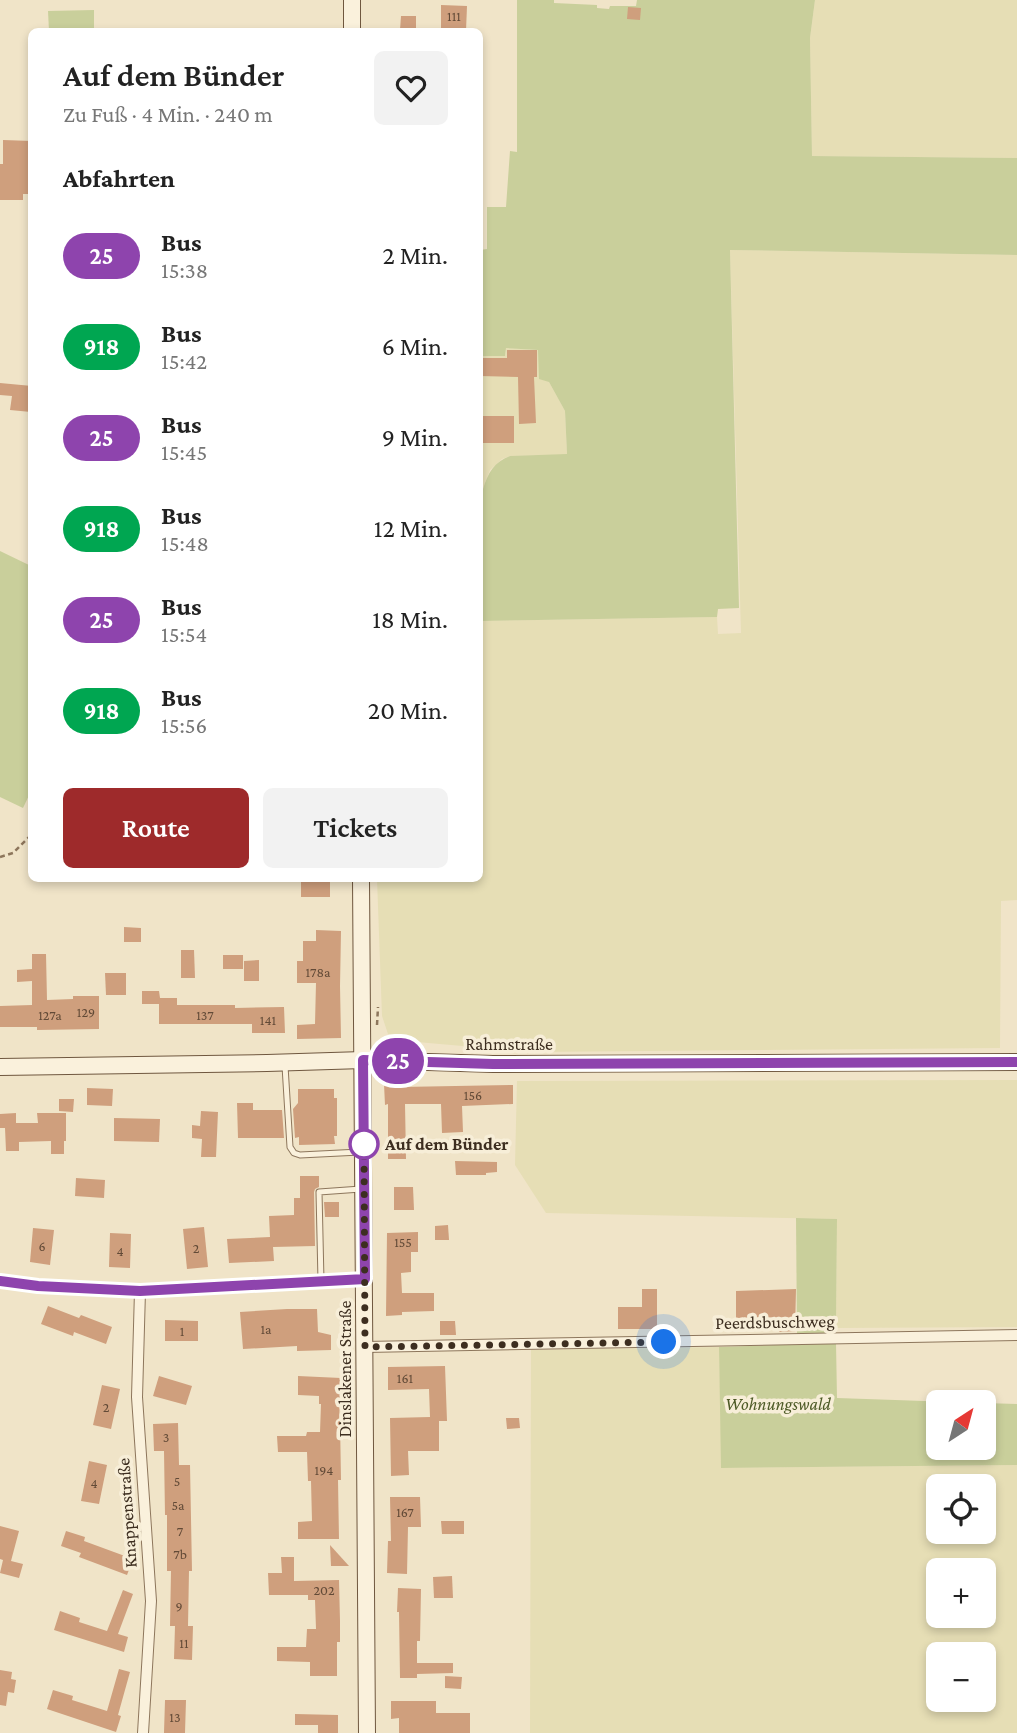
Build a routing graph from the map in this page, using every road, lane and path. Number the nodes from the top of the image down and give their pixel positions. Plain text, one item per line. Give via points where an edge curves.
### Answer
1 (352, 0) edge
2 (352, 28) edge
3 (28, 838) edge
4 (0, 857) edge
5 (361, 882) edge
6 (363, 1060) junction
7 (1017, 1062) edge
8 (285, 1063) junction
9 (0, 1067) edge
10 (364, 1152) junction
11 (364, 1189) junction
12 (365, 1279) junction
13 (0, 1281) edge
14 (321, 1282) junction
15 (140, 1291) junction
16 (1017, 1335) edge
17 (365, 1347) junction
18 (143, 1733) edge
19 (367, 1733) edge

1 - 2 main road
3 - 4 path via 13,853
5 - 6 main road, Dinslakener Straße
6 - 7 main road, Rahmstraße via 493,1064
6 - 8 main road, Rahmstraße
6 - 10 main road, Dinslakener Straße
8 - 9 main road, Rahmstraße
8 - 10 lane via 294,1153
10 - 11 main road, Dinslakener Straße
11 - 12 main road, Dinslakener Straße
11 - 14 lane via 319,1192
12 - 14 street
12 - 17 main road, Dinslakener Straße
13 - 15 street
14 - 15 street
15 - 18 street, Knappenstraße via 136,1397 151,1601
16 - 17 street, Peerdsbuschweg
17 - 19 main road, Dinslakener Straße

